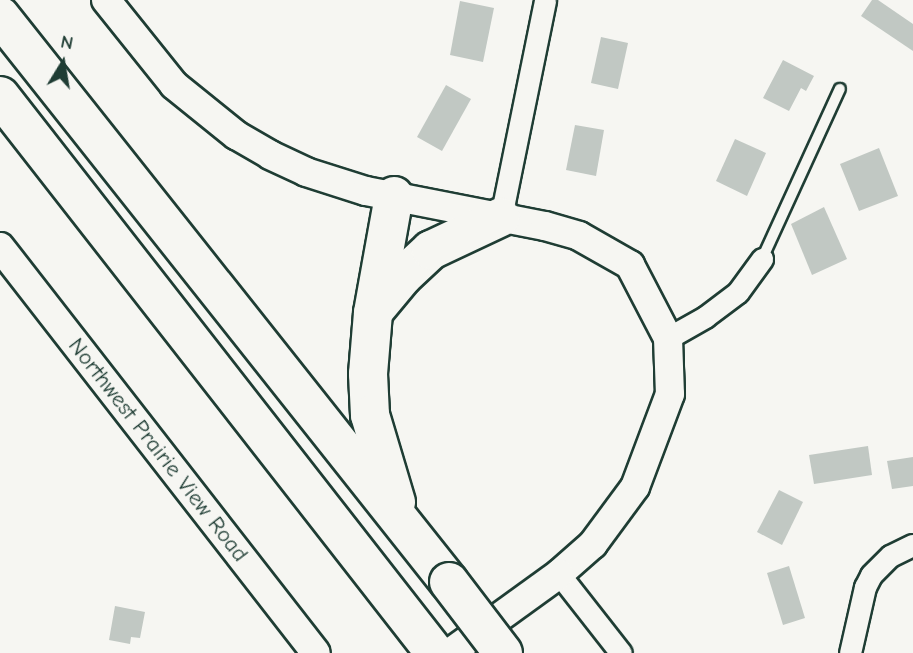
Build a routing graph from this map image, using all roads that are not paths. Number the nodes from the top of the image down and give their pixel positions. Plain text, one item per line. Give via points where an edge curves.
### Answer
1 (545, 0) edge
2 (112, 3) edge
3 (0, 16) edge
4 (840, 89) dead end
5 (0, 96) edge
6 (394, 196) junction
7 (501, 217) junction
8 (0, 247) edge
9 (762, 259) joint
10 (373, 313) junction
11 (668, 338) junction
12 (408, 534) junction
13 (913, 545) edge
14 (559, 574) junction
15 (316, 653) edge
16 (435, 653) edge
17 (450, 653) edge
18 (503, 653) edge
19 (621, 653) edge
20 (850, 653) edge

1 - 7 street
2 - 6 street via 174,85 236,135 306,172
3 - 12 highway
4 - 9 lane
5 - 16 highway
6 - 7 street
6 - 10 highway
7 - 10 highway via 432,250
7 - 11 street via 579,236 630,265
8 - 15 street, Northwest Prairie View Road
9 - 11 street via 738,292
10 - 12 highway via 370,415 380,458
11 - 14 street via 670,394 635,487 593,544
12 - 18 highway, bridge
13 - 20 street via 890,556 871,575
14 - 17 street
14 - 19 street

